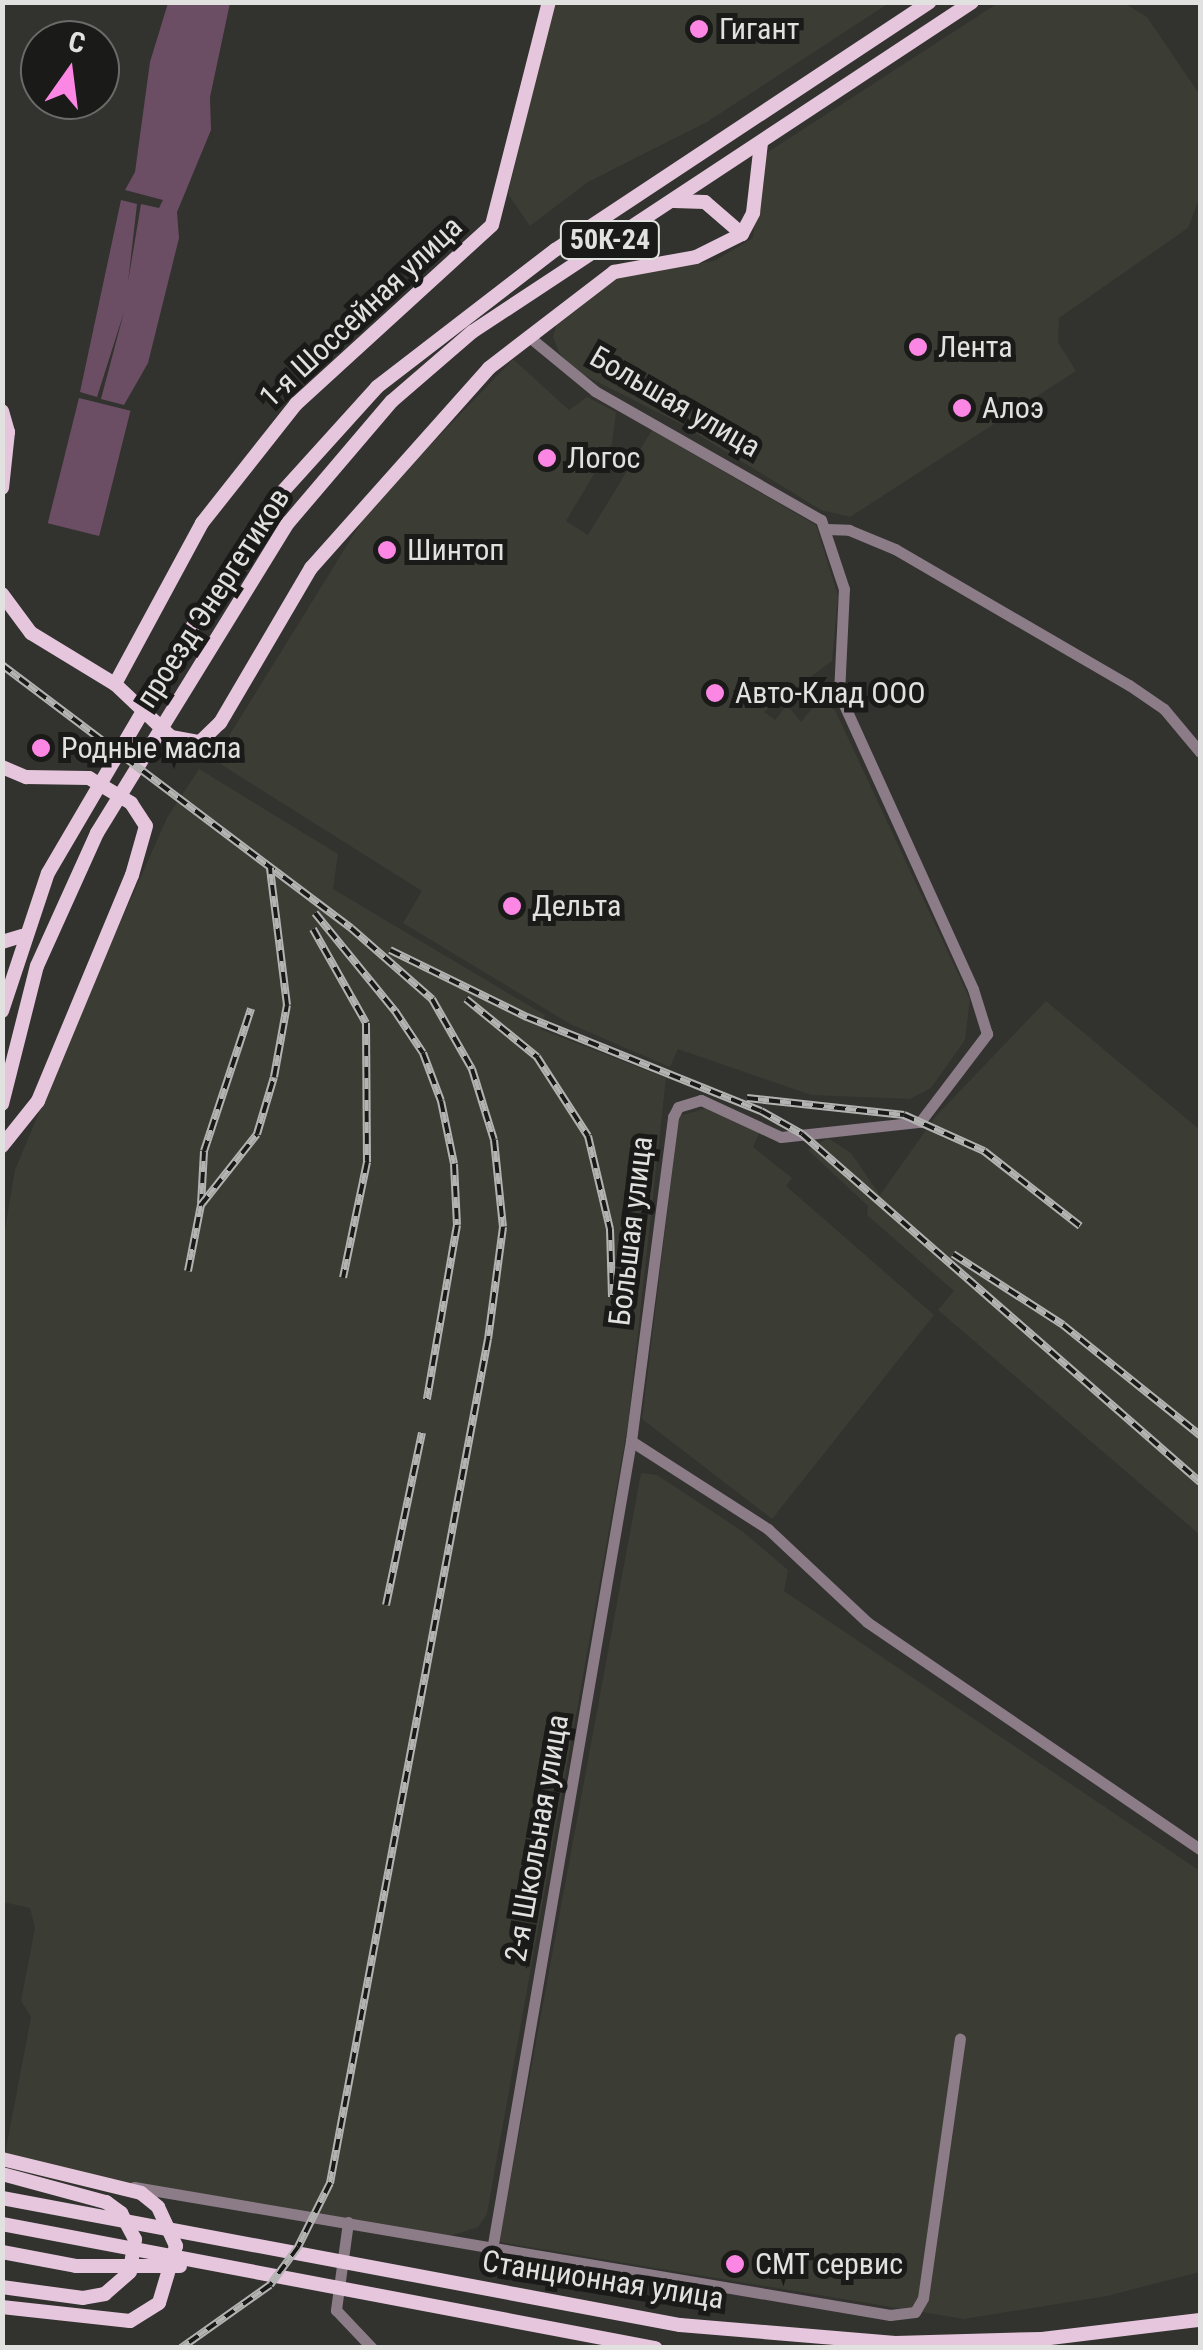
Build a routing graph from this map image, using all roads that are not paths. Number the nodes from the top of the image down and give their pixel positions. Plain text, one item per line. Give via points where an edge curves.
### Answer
1 (549, 2) edge
2 (930, 2) edge
3 (972, 2) edge
4 (763, 140) junction
5 (673, 200) junction
6 (723, 220) junction
7 (742, 234) junction
8 (696, 258) junction
9 (528, 336) junction
10 (2, 411) edge
11 (2, 488) edge
12 (826, 529) junction
13 (2, 594) edge
14 (115, 684) junction
15 (1200, 752) edge
16 (2, 768) edge
17 (22, 936) junction
18 (2, 942) edge
19 (2, 992) edge
20 (3, 1008) edge
21 (3, 1102) edge
22 (26, 1123) junction
23 (2, 1146) edge
24 (631, 1441) junction
25 (1200, 1850) edge
26 (960, 2039) dead end
27 (2, 2159) edge
28 (2, 2174) edge
29 (115, 2184) junction
30 (2, 2198) edge
31 (348, 2222) junction
32 (2, 2224) edge
33 (493, 2244) junction
34 (2, 2252) edge
35 (226, 2266) junction
36 (2, 2287) edge
37 (2, 2307) edge
38 (1200, 2320) edge
39 (372, 2348) edge
40 (655, 2348) edge

1 - 14 main road, 1-я Шоссейная улица via 492,225 296,404 202,524
2 - 17 main road, проезд Энергетиков / 50К-24 via 446,329 377,387 266,510 76,821
3 - 4 main road, проезд Энергетиков / 50К-24
4 - 5 main road, проезд Энергетиков / 50К-24
4 - 7 main road via 753,213
5 - 6 main road via 705,202
5 - 21 main road, проезд Энергетиков / 50К-24 via 472,332 392,401 288,523 97,833 53,920
6 - 7 main road
6 - 8 main road via 716,244
7 - 8 main road
8 - 9 main road via 631,264
9 - 12 street, Большая улица via 595,391 758,482
9 - 14 main road via 460,397 343,527 276,622 211,734 200,742 173,739
10 - 11 main road via 8,432
12 - 15 street via 849,530 895,549 1129,686 1164,709
12 - 24 street, Большая улица via 844,588 839,694 973,989 987,1034 920,1122 781,1137 701,1100 678,1106
13 - 14 main road via 31,633
16 - 22 main road via 26,776 89,778 131,803 146,826 132,875
17 - 18 main road
17 - 20 main road, проезд Энергетиков / 50К-24
19 - 20 main road
21 - 22 main road via 10,1123
22 - 23 main road
24 - 25 street via 768,1530 866,1622
24 - 33 street, 2-я Школьная улица
26 - 33 street, Станционная улица via 915,2312 890,2315
27 - 29 main road
28 - 36 main road via 86,2194 121,2214 131,2228 133,2258 120,2285 83,2298
29 - 31 street, Станционная улица
29 - 37 main road via 140,2193 170,2226 175,2262 160,2302 144,2315 116,2322
30 - 38 main road, Станционная улица via 734,2330 929,2342 1042,2339
31 - 33 street, Станционная улица
31 - 39 street via 336,2310
32 - 35 main road, Станционная улица
34 - 35 main road via 76,2266
35 - 40 main road, Станционная улица

